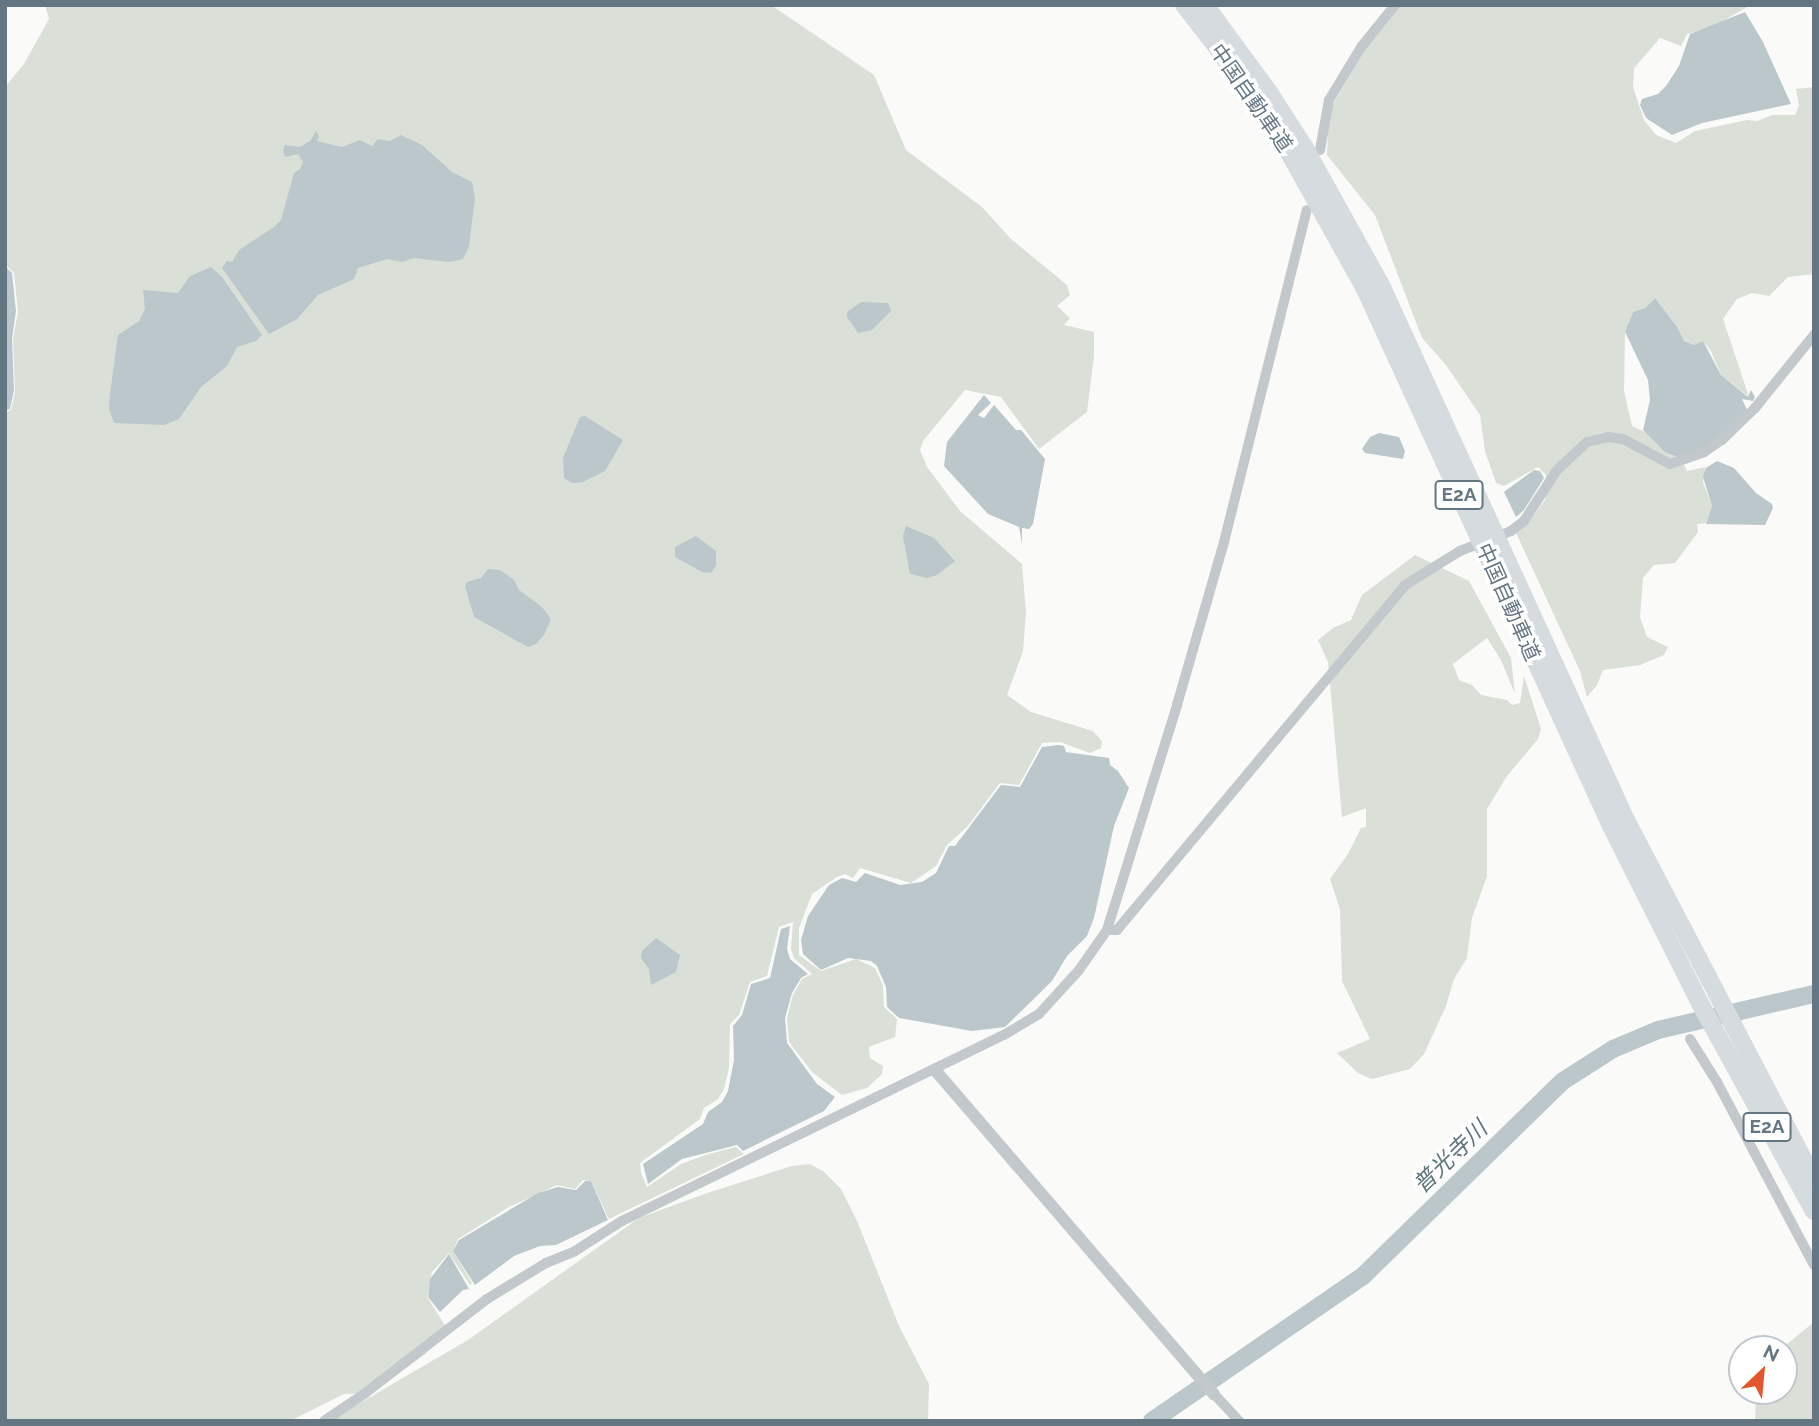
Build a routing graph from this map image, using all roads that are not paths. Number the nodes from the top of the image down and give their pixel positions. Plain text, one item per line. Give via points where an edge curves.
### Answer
1 (1184, 5) edge
2 (1205, 5) edge
3 (1395, 5) edge
4 (1320, 150) dead end
5 (1307, 210) dead end
6 (1814, 335) edge
7 (1107, 930) junction
8 (1710, 1002) junction
9 (1690, 1039) dead end
10 (1730, 1041) junction
11 (935, 1070) junction
12 (1814, 1179) edge
13 (1814, 1211) edge
14 (1814, 1265) edge
15 (1214, 1394) joint
16 (324, 1421) edge
17 (1239, 1421) edge

1 - 8 highway, 中国自動車道 / E2A via 1291,156 1365,289 1573,746
2 - 8 highway, 中国自動車道 / E2A via 1305,148 1381,285
3 - 4 street via 1362,46 1329,100
5 - 7 street via 1224,542
6 - 7 street via 1755,408 1713,446 1670,464 1623,439 1587,442 1557,470 1524,521 1405,585 1117,930
7 - 11 street via 1039,1014
8 - 10 highway, 中国自動車道 / E2A
9 - 14 street
10 - 12 highway, 中国自動車道 / E2A
10 - 13 highway, 中国自動車道 / E2A
11 - 15 street
11 - 16 street via 622,1221 575,1251 546,1263 487,1299
15 - 17 street

